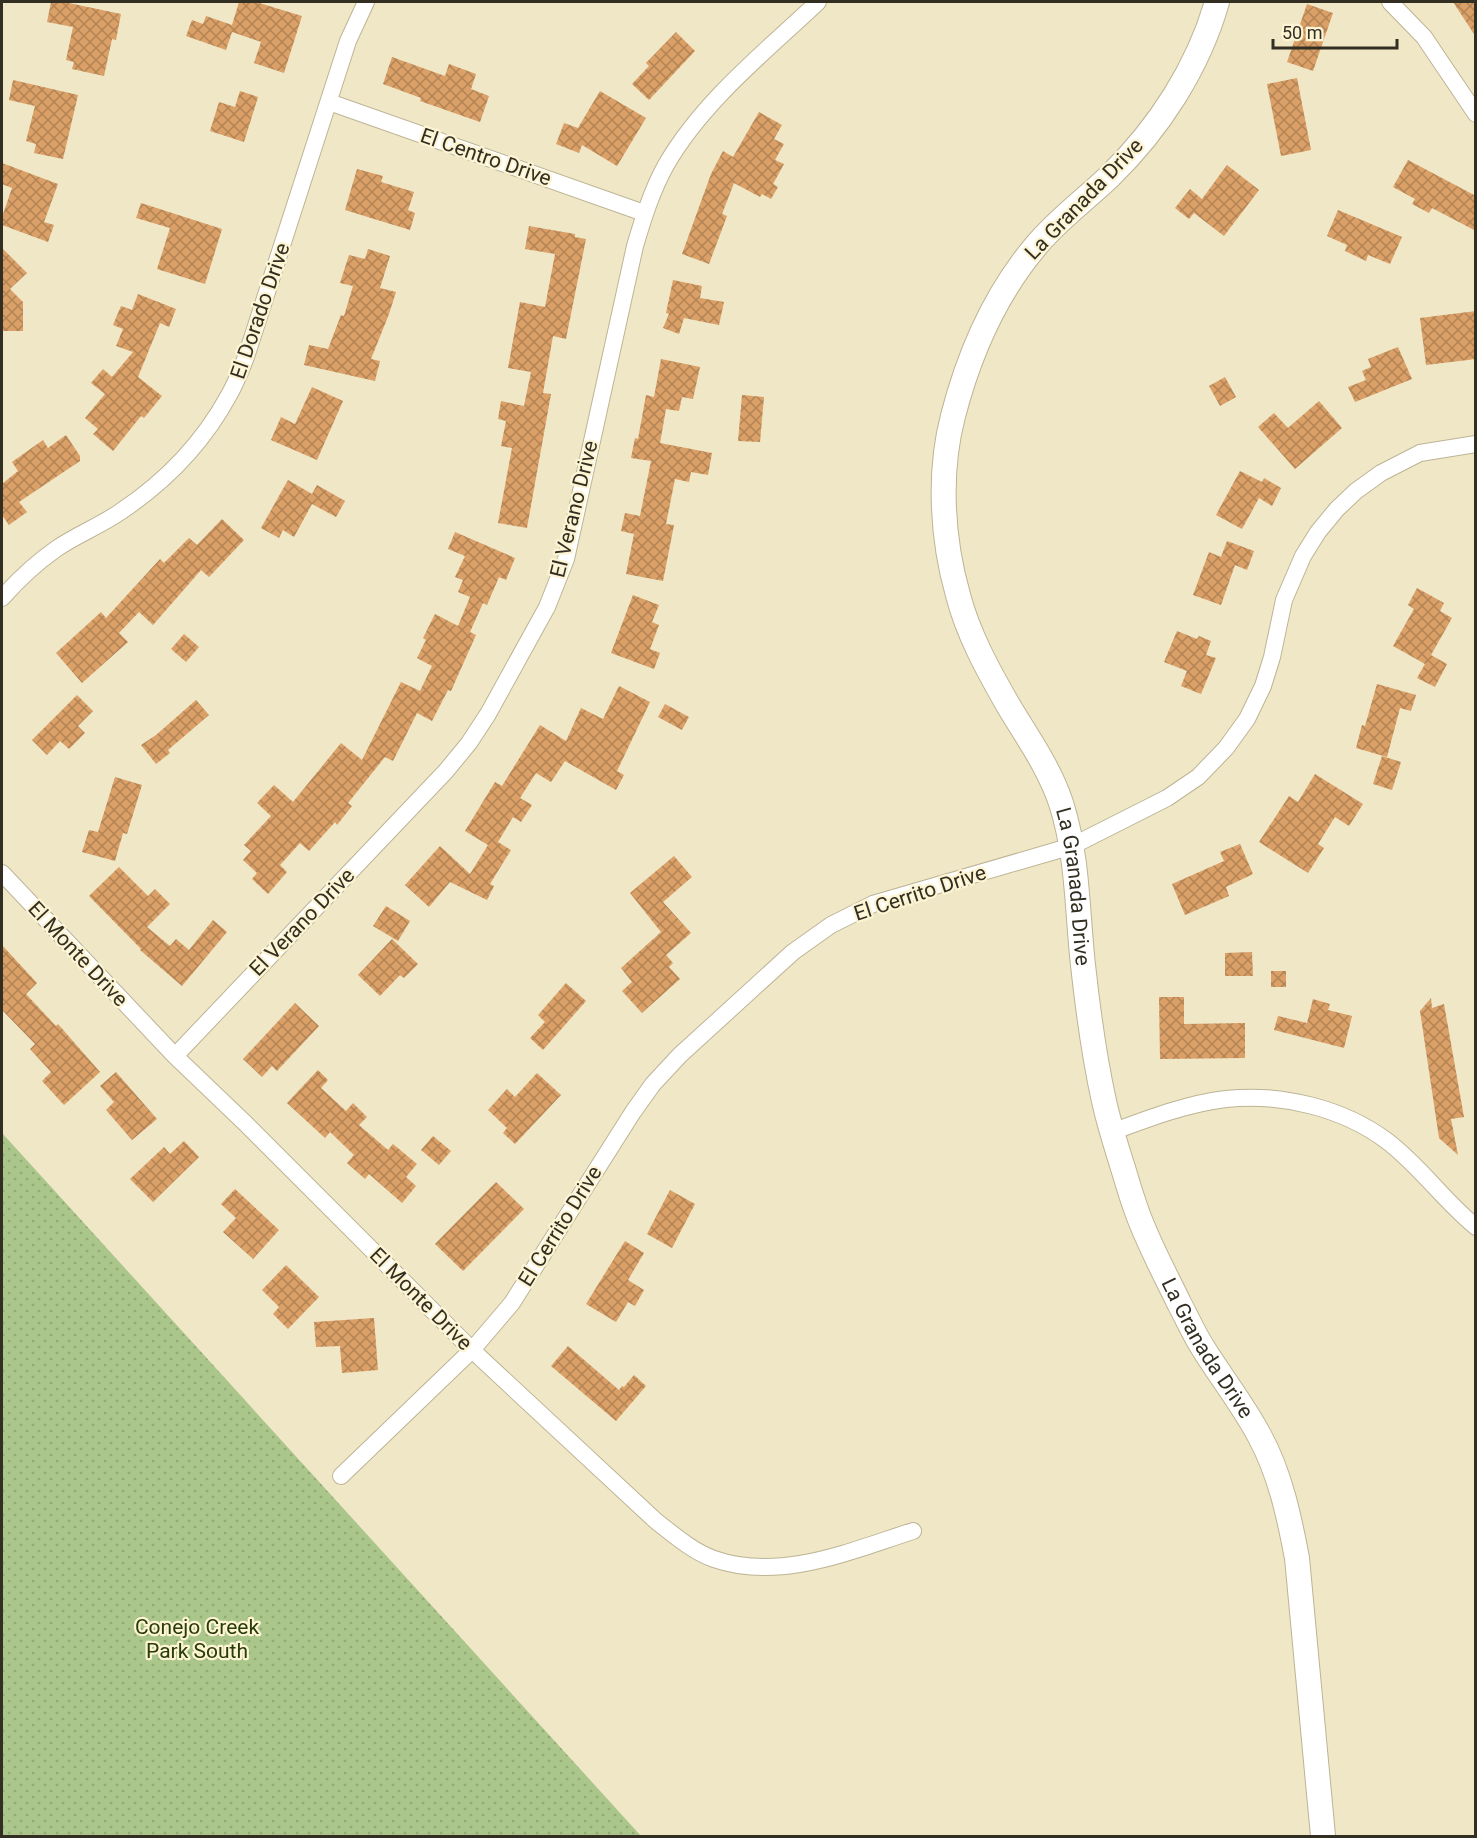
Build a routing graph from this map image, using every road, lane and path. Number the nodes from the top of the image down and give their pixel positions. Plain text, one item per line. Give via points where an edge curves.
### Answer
1 (366, 2) edge
2 (818, 2) edge
3 (1217, 2) edge
4 (1390, 2) edge
5 (328, 102) junction
6 (1476, 114) edge
7 (644, 213) junction
8 (1476, 444) edge
9 (2, 598) edge
10 (1072, 846) junction
11 (2, 873) edge
12 (175, 1056) junction
13 (1112, 1132) junction
14 (1476, 1227) edge
15 (472, 1350) junction
16 (341, 1476) dead end
17 (913, 1531) dead end
18 (1323, 1836) edge

1 - 5 street, El Dorado Drive
2 - 7 street, El Verano Drive via 697,120 666,166
3 - 10 street, La Granada Drive via 1199,51 1161,117 1109,176 1055,224 1012,277 975,345 951,422 944,505 958,596 975,643 1045,766 1060,801
4 - 6 street via 1424,37
5 - 7 street, El Centro Drive
5 - 9 street, El Dorado Drive via 246,357 210,427 150,491 56,549 17,580
7 - 12 street, El Verano Drive via 566,559 547,607 488,714 446,771
8 - 10 street, El Cerrito Drive via 1420,453 1381,473 1337,509 1303,555 1284,600 1263,686 1226,748 1198,777 1167,798
10 - 13 street, La Granada Drive via 1091,1031
10 - 15 street, El Cerrito Drive via 873,904 831,925 793,952 653,1084 512,1303
11 - 12 street, El Monte Drive
12 - 15 street, El Monte Drive
13 - 14 street via 1197,1104 1227,1099 1271,1098 1317,1107 1350,1119 1385,1140
13 - 18 street, La Granada Drive via 1136,1210 1163,1269 1201,1346 1260,1436 1289,1514 1297,1558
15 - 16 street, El Cerrito Drive
15 - 17 street, El Monte Drive via 656,1521 685,1544 713,1559 746,1567 782,1567 820,1560

